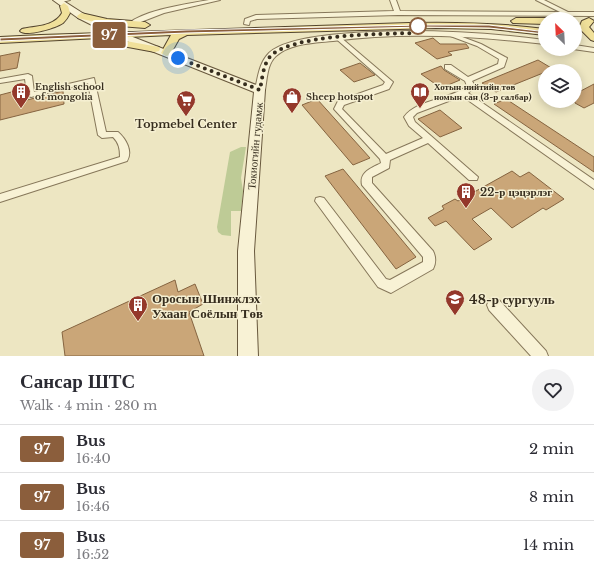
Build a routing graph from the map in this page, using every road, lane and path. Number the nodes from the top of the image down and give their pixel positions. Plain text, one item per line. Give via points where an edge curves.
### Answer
1 (217, 0) edge
2 (393, 0) edge
3 (539, 0) edge
4 (62, 2) edge
5 (562, 12) edge
6 (398, 13) junction
7 (500, 14) junction
8 (81, 16) junction
9 (538, 16) edge
10 (582, 18) edge
11 (592, 19) edge
12 (538, 20) edge
13 (508, 21) junction
14 (131, 24) junction
15 (247, 24) junction
16 (105, 29) junction
17 (182, 29) junction
18 (538, 31) edge
19 (20, 32) junction
20 (0, 33) edge
21 (447, 33) junction
22 (117, 34) junction
23 (61, 37) junction
24 (337, 37) junction
25 (0, 40) edge
26 (594, 40) edge
27 (538, 41) edge
28 (582, 41) edge
29 (582, 44) edge
30 (155, 49) junction
31 (594, 50) edge
32 (166, 53) junction
33 (448, 67) dead end
34 (468, 80) junction
35 (0, 82) edge
36 (260, 90) junction
37 (463, 93) junction
38 (430, 139) junction
39 (385, 158) junction
40 (472, 177) dead end
41 (594, 186) edge
42 (0, 198) edge
43 (320, 201) dead end
44 (494, 305) dead end
45 (248, 356) edge
46 (541, 356) edge

1 - 14 street via 163,11
2 - 6 street
3 - 5 street
4 - 8 main road, Токиогийн гудамж
4 - 19 main road via 66,16 40,28
6 - 7 street
6 - 15 street via 256,17 247,20
7 - 9 street
7 - 13 street
8 - 14 main road
8 - 16 main road, Токиогийн гудамж
10 - 11 main road
11 - 26 main road via 585,23 584,28
12 - 13 main road
13 - 15 main road
14 - 17 main road
15 - 17 main road
16 - 17 main road
16 - 19 main road
16 - 22 main road, Токиогийн гудамж
17 - 18 main road via 489,26
17 - 22 main road
17 - 32 main road
19 - 20 main road
21 - 24 street
21 - 27 street
21 - 34 street via 479,45 502,58 501,65
22 - 23 main road
22 - 30 main road, Токиогийн гудамж
23 - 25 main road
23 - 30 main road via 94,39
24 - 36 street via 295,44 275,52 267,61
24 - 39 street via 390,82 386,87 341,103 338,107
26 - 28 main road
29 - 31 street
30 - 32 main road, Токиогийн гудамж
32 - 36 main road, Токиогийн гудамж
33 - 34 street
34 - 37 street via 471,86
35 - 42 street via 28,76 31,95 91,80 92,96 97,105 102,135 115,134 122,140 125,152 124,158 116,162
36 - 45 main road, Токиогийн гудамж via 246,251
37 - 38 street via 410,114 408,117 412,124
37 - 41 street
38 - 39 street
38 - 40 street
39 - 43 street via 386,165 368,175 367,185 429,256 429,264 391,287 382,283
44 - 46 street

